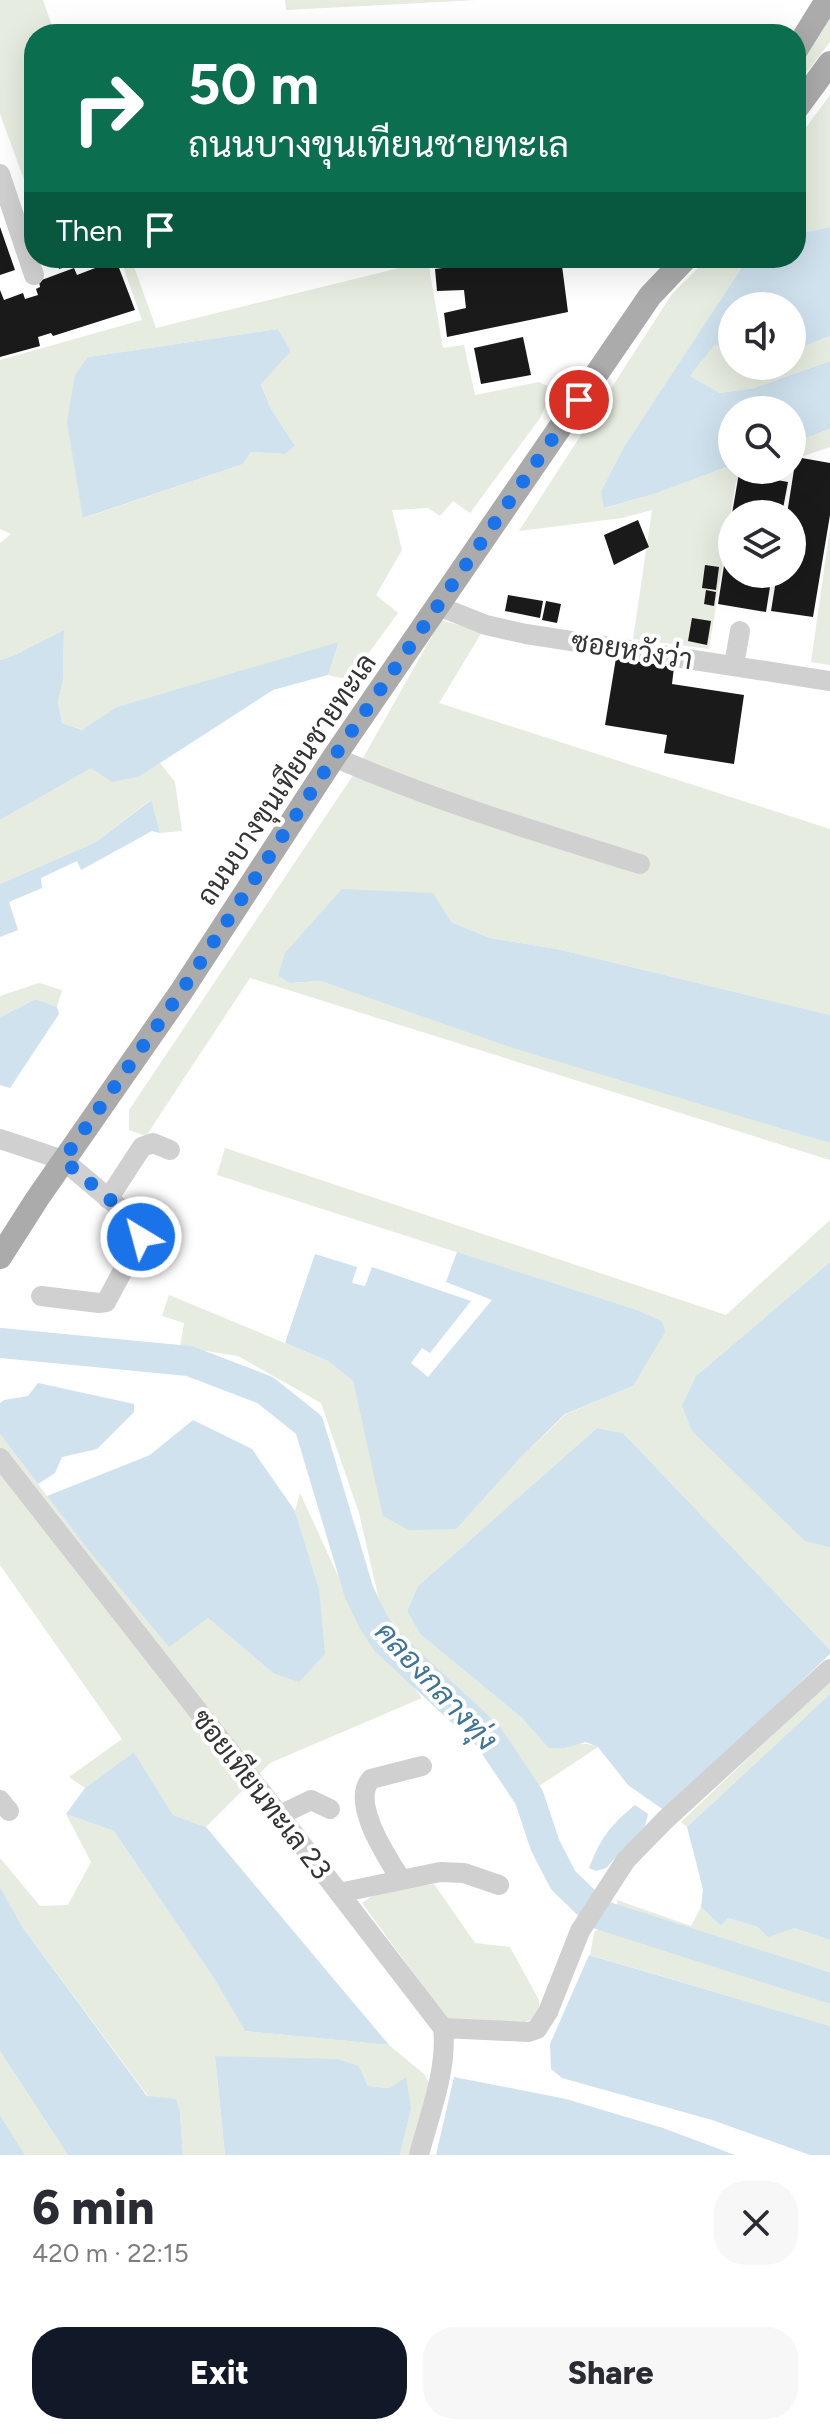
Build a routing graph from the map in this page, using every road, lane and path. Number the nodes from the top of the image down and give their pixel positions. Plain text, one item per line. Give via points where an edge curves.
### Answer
1 (827, 0) edge
2 (806, 34) edge
3 (830, 63) edge
4 (806, 95) edge
5 (0, 174) edge
6 (24, 245) edge
7 (32, 268) edge
8 (661, 268) edge
9 (677, 268) edge
10 (34, 275) dead end
11 (650, 296) junction
12 (438, 606) junction
13 (740, 631) dead end
14 (734, 665) junction
15 (830, 681) edge
16 (334, 757) junction
17 (640, 864) dead end
18 (0, 1139) edge
19 (170, 1150) dead end
20 (63, 1160) junction
21 (108, 1199) junction
22 (0, 1257) edge
23 (41, 1296) dead end
24 (0, 1458) edge
25 (830, 1669) edge
26 (422, 1766) dead end
27 (330, 1809) dead end
28 (280, 1815) junction
29 (400, 1878) junction
30 (499, 1885) dead end
31 (339, 1893) junction
32 (443, 2028) junction
33 (419, 2155) edge

1 - 2 main road
3 - 4 main road
5 - 6 street
7 - 10 street
8 - 11 main road, ถนนบางขุนเทียนชายทะเล
9 - 11 main road, ถนนบางขุนเทียนชายทะเล
11 - 12 main road, ถนนบางขุนเทียนชายทะเล
12 - 14 street, ซอยหวังว่า via 526,634
12 - 16 main road, ถนนบางขุนเทียนชายทะเล
13 - 14 street
14 - 15 street, ซอยหวังว่า
16 - 17 street via 511,824
16 - 20 main road, ถนนบางขุนเทียนชายทะเล via 189,980
18 - 20 street
19 - 21 street via 153,1143 142,1147
20 - 21 street
20 - 22 main road, ถนนบางขุนเทียนชายทะเล
21 - 23 street via 142,1231 106,1302
24 - 28 street, ซอยเทียนทะเล 23
25 - 32 street via 626,1860 580,1931 543,2024 529,2032
26 - 29 street via 371,1779 364,1791 371,1823
27 - 28 street via 311,1800
28 - 31 street, ซอยเทียนทะเล 23
29 - 30 street via 452,1872
29 - 31 street
31 - 32 street, ซอยเทียนทะเล 23
32 - 33 street via 442,2067

